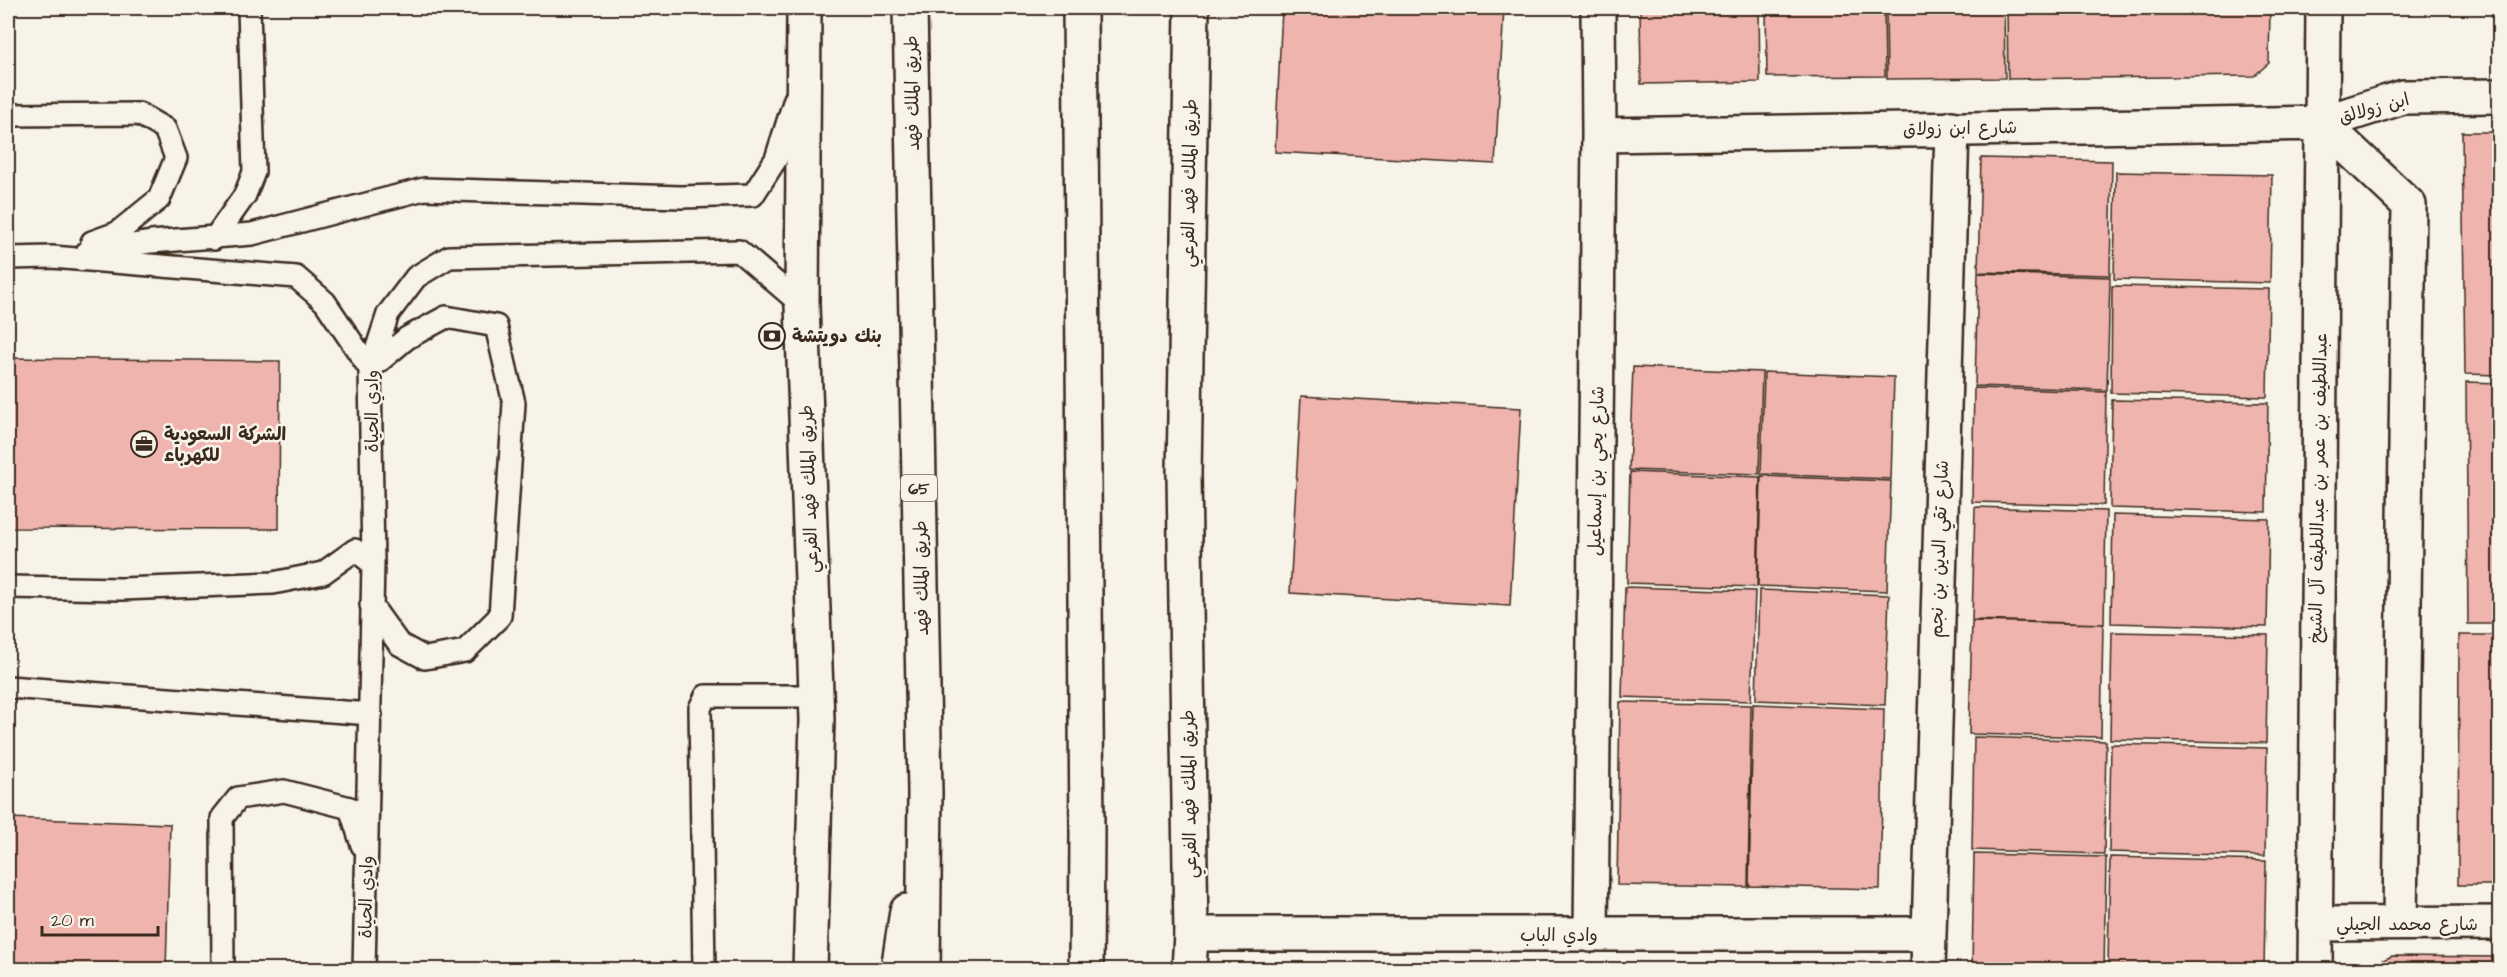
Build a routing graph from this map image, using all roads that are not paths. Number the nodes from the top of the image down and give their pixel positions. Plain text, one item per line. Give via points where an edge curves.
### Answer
1 (249, 8) edge
2 (804, 8) edge
3 (910, 8) edge
4 (1080, 8) edge
5 (1192, 8) edge
6 (1598, 8) edge
7 (2323, 8) edge
8 (804, 73) junction
9 (2499, 96) edge
10 (8, 116) edge
11 (2322, 123) junction
12 (1952, 128) junction
13 (1599, 135) junction
14 (214, 239) junction
15 (52, 257) junction
16 (8, 258) edge
17 (802, 305) junction
18 (370, 369) junction
19 (373, 564) junction
20 (8, 587) edge
21 (371, 605) junction
22 (8, 687) edge
23 (816, 696) junction
24 (371, 714) junction
25 (925, 793) junction
26 (1087, 832) junction
27 (366, 860) junction
28 (2400, 923) junction
29 (2499, 923) edge
30 (2314, 924) junction
31 (1191, 934) junction
32 (1927, 934) junction
33 (1591, 935) junction
34 (223, 969) edge
35 (364, 969) edge
36 (704, 969) edge
37 (810, 969) edge
38 (898, 969) edge
39 (923, 969) edge
40 (1086, 969) edge
41 (1097, 969) edge
42 (1189, 969) edge
43 (1928, 969) edge
44 (2315, 969) edge

1 - 14 lane via 254,172 245,195
2 - 8 main road, طريق الملك فهد الفرعي
3 - 25 main road, طريق الملك فهد / 65
4 - 26 main road
5 - 31 main road, طريق الملك فهد الفرعي via 1184,474
6 - 13 main road, شارع يحي بن إسماعيل
7 - 11 main road, عبداللطيف بن عمر بن عبداللطيف آل الشيخ
8 - 14 lane via 776,159 753,195 681,197 424,189 252,234
8 - 17 main road, طريق الملك فهد الفرعي
9 - 11 main road, ابن زولالق via 2403,97
10 - 15 lane via 139,114 165,129 176,158 159,199 117,233
11 - 12 main road, شارع ابن زولاق
11 - 28 main road via 2409,205
11 - 30 main road, عبداللطيف بن عمر بن عبداللطيف آل الشيخ
12 - 13 main road, شارع ابن زولاق
12 - 32 main road, شارع تقي الدين بن نجم
13 - 33 main road, شارع يحي بن إسماعيل
14 - 15 lane via 151,242
15 - 16 lane
15 - 18 lane via 296,276 325,302
17 - 18 lane, وادي الحياة via 739,251 449,257 416,278 388,314
17 - 23 main road, طريق الملك فهد الفرعي
18 - 19 lane, وادي الحياة
18 - 21 lane via 407,338 446,317 496,326 514,404 500,616 465,651 425,658 399,644
19 - 20 lane via 355,550 322,573 273,583 122,589
19 - 21 lane, وادي الحياة
21 - 24 lane, وادي الحياة
22 - 24 lane
23 - 36 lane via 706,696 700,708
23 - 37 main road, طريق الملك فهد الفرعي
24 - 27 lane, وادي الحياة
25 - 38 main road
25 - 39 main road, طريق الملك فهد / 65
26 - 40 main road
26 - 41 main road
27 - 34 lane via 350,808 284,791 238,798 222,818
27 - 35 lane, وادي الحياة
28 - 29 main road, شارع محمد الجيلي
28 - 30 main road, شارع محمد الجيلي
30 - 44 main road, عبداللطيف بن عمر بن عبداللطيف آل الشيخ
31 - 33 main road, وادي الباب
31 - 42 main road, طريق الملك فهد الفرعي
32 - 33 main road, وادي الباب
32 - 43 main road, شارع تقي الدين بن نجم

